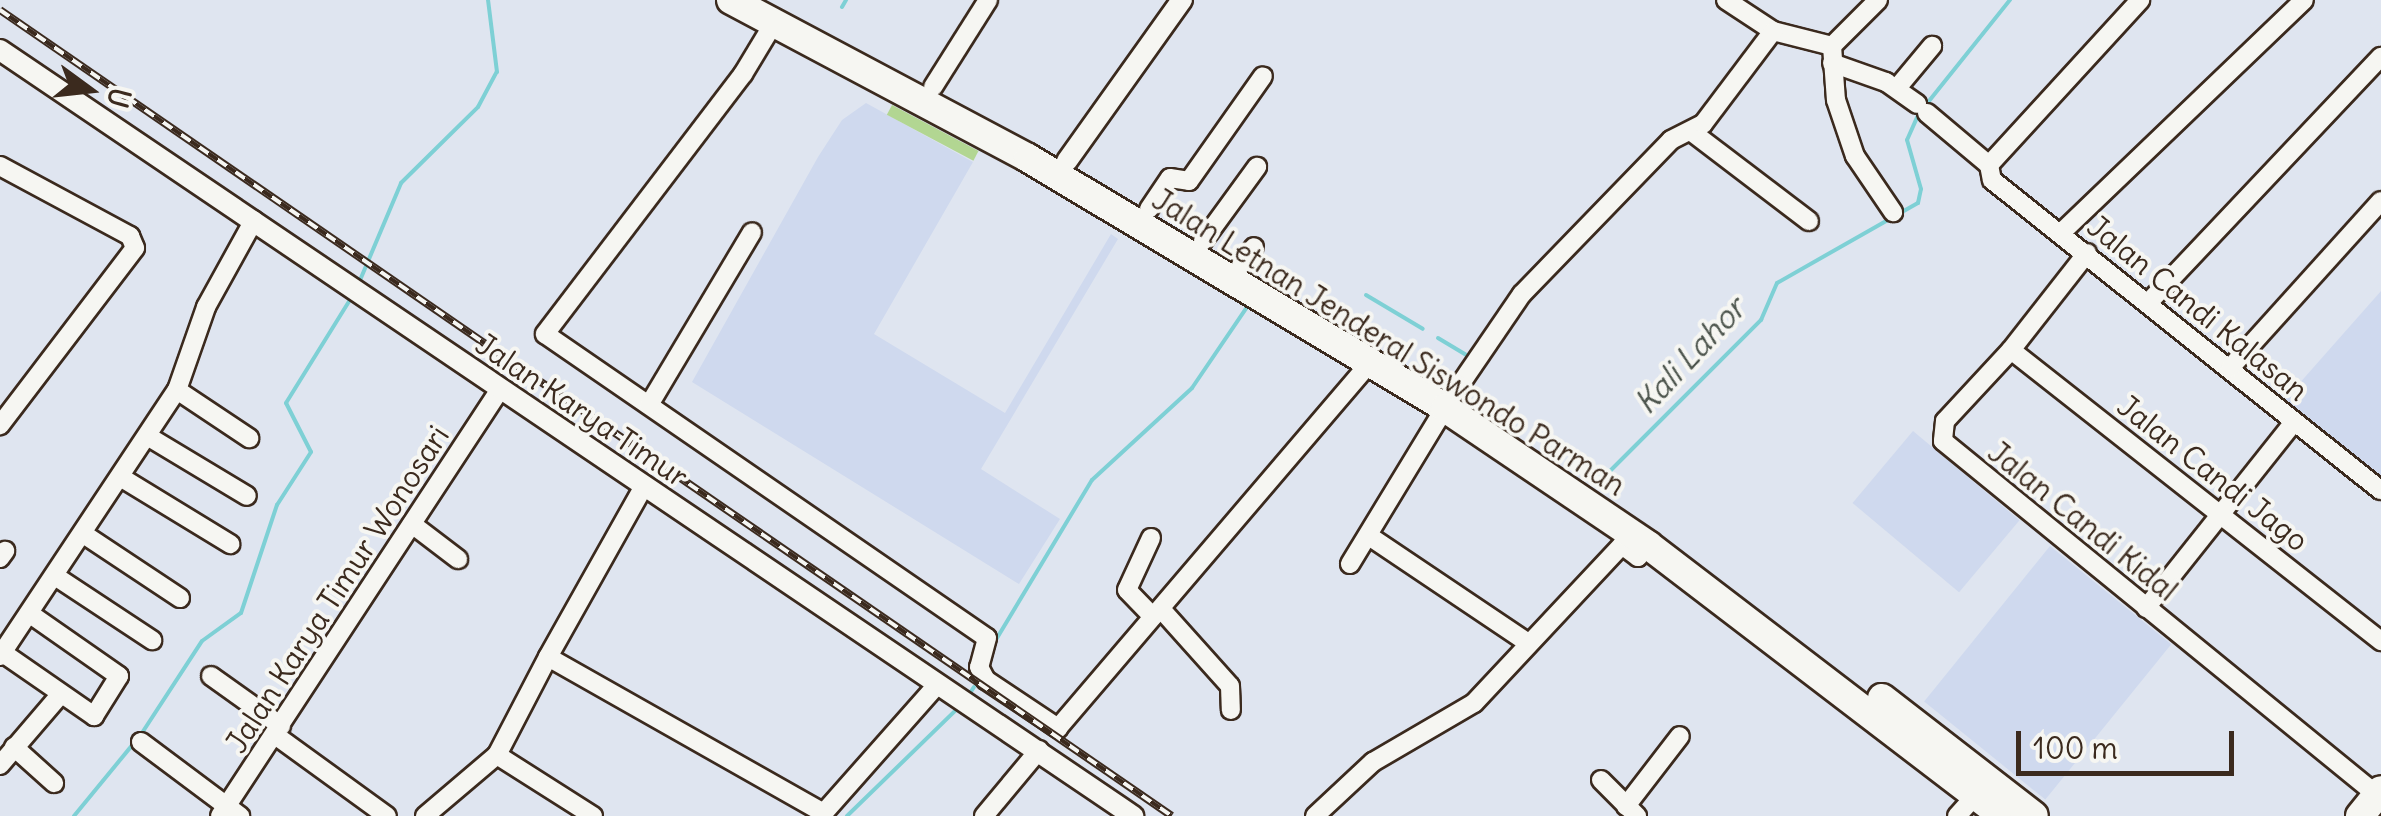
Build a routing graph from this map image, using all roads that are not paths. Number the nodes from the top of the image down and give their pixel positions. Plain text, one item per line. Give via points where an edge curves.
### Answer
1 (731, 0) edge
2 (988, 0) edge
3 (1182, 0) edge
4 (1726, 0) edge
5 (1878, 0) edge
6 (2140, 0) edge
7 (2304, 0) edge
8 (1751, 7) edge
9 (771, 10) edge
10 (1773, 30) junction
11 (1932, 46) dead end
12 (0, 50) edge
13 (1832, 55) junction
14 (2381, 57) edge
15 (1263, 76) dead end
16 (933, 87) junction
17 (1897, 88) junction
18 (1692, 132) junction
19 (1067, 161) junction
20 (1988, 165) junction
21 (0, 166) edge
22 (1257, 167) dead end
23 (2381, 201) edge
24 (1148, 209) junction
25 (1893, 212) dead end
26 (254, 220) junction
27 (1810, 221) dead end
28 (752, 232) dead end
29 (2062, 232) junction
30 (1202, 241) junction
31 (2087, 253) junction
32 (2148, 303) junction
33 (2011, 350) junction
34 (1370, 363) junction
35 (2230, 368) junction
36 (177, 390) junction
37 (499, 391) junction
38 (1449, 402) junction
39 (650, 405) junction
40 (2294, 422) junction
41 (0, 426) edge
42 (149, 437) junction
43 (250, 438) dead end
44 (122, 478) junction
45 (643, 488) junction
46 (2381, 490) edge
47 (247, 496) dead end
48 (2222, 515) junction
49 (412, 524) junction
50 (85, 535) junction
51 (1369, 536) junction
52 (1152, 538) dead end
53 (230, 544) dead end
54 (1635, 545) junction
55 (458, 560) dead end
56 (1350, 564) dead end
57 (58, 578) junction
58 (180, 598) dead end
59 (2146, 608) junction
60 (1157, 613) junction
61 (32, 616) junction
62 (152, 640) dead end
63 (2381, 640) edge
64 (1527, 642) dead end
65 (4, 644) edge
66 (548, 657) junction
67 (212, 676) dead end
68 (937, 685) junction
69 (60, 695) junction
70 (1231, 710) dead end
71 (278, 731) junction
72 (1680, 736) dead end
73 (141, 742) dead end
74 (14, 747) junction
75 (1039, 750) junction
76 (497, 755) junction
77 (0, 765) edge
78 (1600, 780) dead end
79 (54, 783) dead end
80 (2373, 800) edge
81 (1967, 806) edge
82 (1632, 811) edge
83 (229, 813) edge
84 (2015, 813) edge
85 (822, 814) edge
86 (387, 816) edge
87 (425, 816) edge
88 (594, 816) edge
89 (984, 816) edge
90 (1133, 816) edge
91 (1315, 816) edge

1 - 9 main road, Jalan Letnan Jenderal Siswondo Parman
2 - 16 street
3 - 19 street
4 - 8 street, Jalan Candi Kalasan
5 - 13 street
6 - 20 street
7 - 29 street
8 - 10 street, Jalan Candi Kalasan
9 - 16 main road, Jalan Letnan Jenderal Siswondo Parman
9 - 34 main road, Jalan Letnan Jenderal Siswondo Parman
9 - 39 street via 743,74 547,327 549,338
10 - 13 street, Jalan Candi Kalasan
10 - 18 street
11 - 17 street
12 - 26 street, Jalan Karya Timur
13 - 17 street, Jalan Candi Kalasan
13 - 25 street via 1836,100 1855,156
14 - 32 street
15 - 24 street via 1190,181 1170,178
16 - 19 main road, Jalan Letnan Jenderal Siswondo Parman
17 - 20 street, Jalan Candi Kalasan
18 - 27 street
18 - 38 street via 1671,140 1522,294
19 - 24 main road, Jalan Letnan Jenderal Siswondo Parman
20 - 29 street, Jalan Candi Kalasan via 1992,180
21 - 41 street via 130,236 135,248
22 - 30 street
23 - 35 street
24 - 30 main road, Jalan Letnan Jenderal Siswondo Parman
26 - 36 street via 206,307
26 - 37 street, Jalan Karya Timur
28 - 39 street
29 - 31 street, Jalan Candi Kalasan
30 - 38 main road, Jalan Letnan Jenderal Siswondo Parman via 1248,256
31 - 32 street, Jalan Candi Kalasan
31 - 33 street, Jalan Candi Kidal
32 - 35 street, Jalan Candi Kalasan
33 - 48 street, Jalan Candi Jago
33 - 59 street, Jalan Candi Kidal via 1945,421 1943,441
34 - 38 main road, Jalan Letnan Jenderal Siswondo Parman
34 - 60 street
35 - 40 street, Jalan Candi Kalasan
36 - 42 street
36 - 43 street
37 - 45 street, Jalan Karya Timur
37 - 49 street, Jalan Karya Timur Wonosari
38 - 51 street
38 - 54 main road, Jalan Letnan Jenderal Siswondo Parman
38 - 84 main road, Jalan Letnan Jenderal Siswondo Parman via 1759,606 1931,735
39 - 60 street via 987,638 983,673 1058,728
40 - 46 street, Jalan Candi Kalasan
40 - 48 street
42 - 44 street
42 - 47 street
44 - 50 street
44 - 53 street
45 - 66 street
45 - 68 street, Jalan Karya Timur
48 - 59 street
48 - 63 street, Jalan Candi Jago
49 - 55 street
49 - 71 street, Jalan Karya Timur Wonosari
50 - 57 street
50 - 58 street
51 - 56 street
51 - 64 street
52 - 60 street via 1127,590
54 - 81 main road, Jalan Letnan Jenderal Siswondo Parman
54 - 91 street via 1474,703 1373,762
57 - 61 street
57 - 62 street
59 - 80 street, Jalan Candi Kidal
60 - 70 street via 1230,686
61 - 65 street
61 - 69 street via 119,676 92,717
65 - 69 street
66 - 76 street
66 - 85 street
67 - 71 street
68 - 75 street, Jalan Karya Timur
68 - 85 street
69 - 74 street
71 - 83 street, Jalan Karya Timur Wonosari
71 - 86 street
72 - 82 street
73 - 83 street
74 - 77 street
74 - 79 street
75 - 89 street
75 - 90 street, Jalan Karya Timur
76 - 87 street
76 - 88 street
78 - 82 street
81 - 84 main road, Jalan Letnan Jenderal Siswondo Parman

